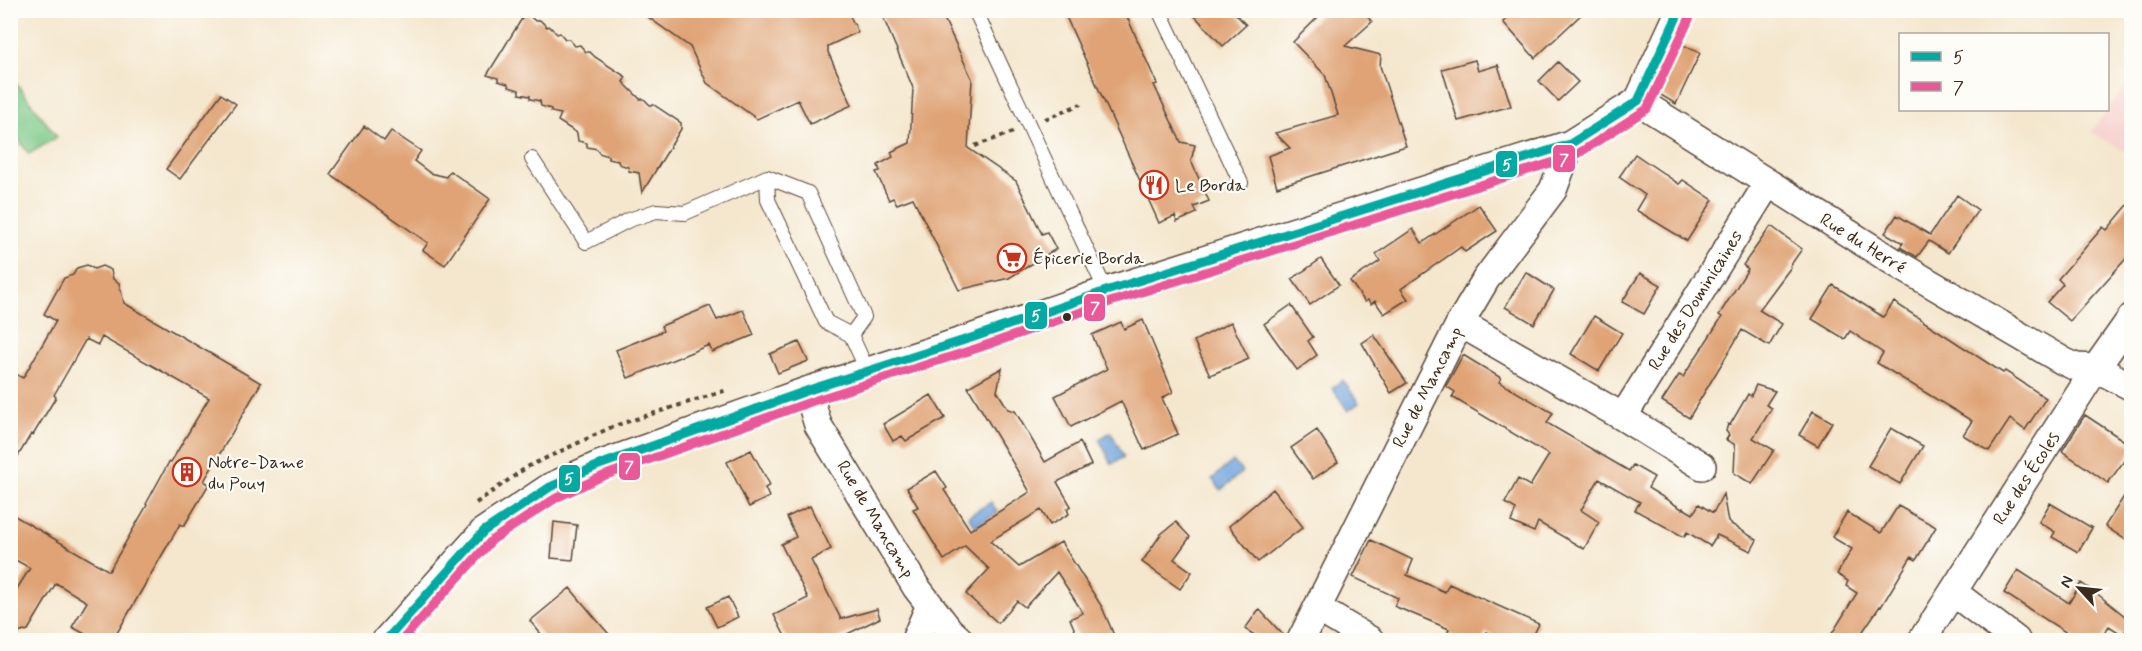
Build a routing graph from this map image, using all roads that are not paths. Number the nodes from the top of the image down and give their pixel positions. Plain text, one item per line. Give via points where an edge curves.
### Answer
1 (975, 10) edge
2 (1159, 10) edge
3 (1680, 10) edge
4 (1638, 101) junction
5 (1570, 144) junction
6 (532, 159) dead end
7 (767, 177) junction
8 (1241, 183) dead end
9 (1768, 183) junction
10 (1106, 291) junction
11 (2132, 317) edge
12 (1460, 322) junction
13 (851, 335) junction
14 (2096, 368) junction
15 (867, 372) junction
16 (2132, 387) edge
17 (812, 389) junction
18 (1623, 417) junction
19 (1702, 466) dead end
20 (1953, 592) junction
21 (930, 605) junction
22 (1317, 608) junction
23 (386, 640) edge
24 (915, 640) edge
25 (960, 640) edge
26 (1301, 640) edge
27 (1371, 640) edge
28 (1922, 640) edge
29 (2016, 640) edge

1 - 10 lane
2 - 8 lane
3 - 4 street
4 - 5 street
4 - 9 street, Rue du Herré
5 - 10 street
5 - 12 street, Rue de Mancamp via 1553,190 1486,279
6 - 7 lane via 586,243 629,220 656,211 685,213
7 - 13 lane via 768,200 826,322
7 - 13 lane via 808,193 864,317
9 - 14 street, Rue du Herré via 1899,266 2062,360 2076,367
9 - 18 street, Rue des Dominicaines
10 - 15 street
11 - 14 street, Rue des Écoles
12 - 18 street
12 - 22 street, Rue de Mancamp
13 - 15 lane
14 - 16 street, Rue du Herré
14 - 20 street, Rue des Écoles
15 - 17 street
17 - 21 street, Rue de Mancamp via 818,425
17 - 23 street via 599,465 550,487 484,531
18 - 19 street
20 - 28 street, Rue des Écoles
20 - 29 street
21 - 24 street
21 - 25 street, Rue de Mancamp
22 - 26 street, Rue de Mancamp
22 - 27 street

